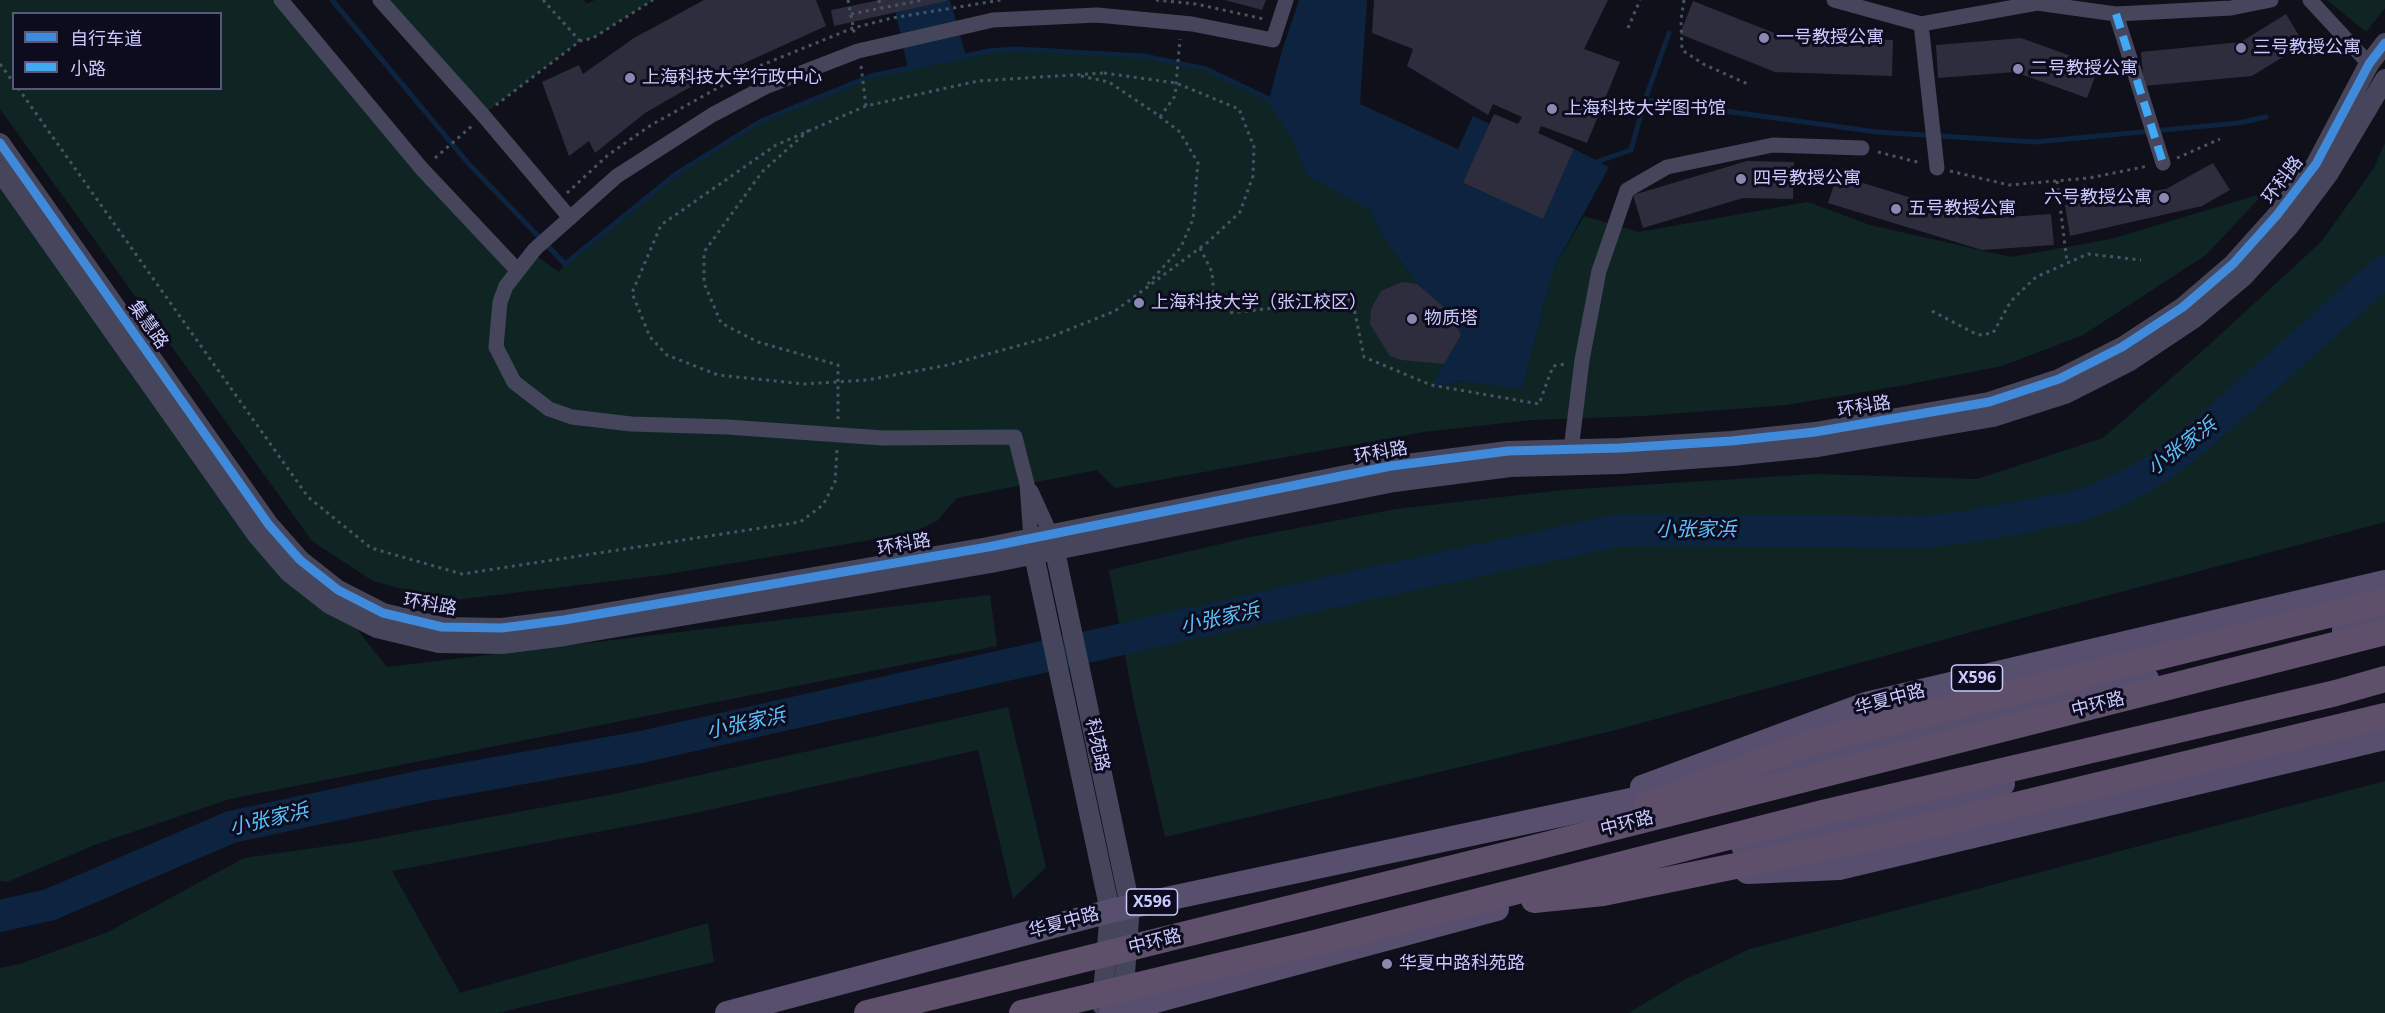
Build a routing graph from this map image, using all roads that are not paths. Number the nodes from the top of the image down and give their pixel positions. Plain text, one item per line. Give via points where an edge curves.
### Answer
1 (282, 0) edge
2 (380, 0) edge
3 (1286, 0) edge
4 (1834, 0) edge
5 (2271, 0) edge
6 (2310, 0) edge
7 (2037, 2) edge
8 (2116, 14) junction
9 (1921, 24) junction
10 (2385, 43) edge
11 (2369, 64) junction
12 (2385, 79) edge
13 (0, 143) edge
14 (1862, 148) road end
15 (2163, 164) road end
16 (1937, 168) road end
17 (0, 171) edge
18 (570, 218) junction
19 (518, 271) junction
20 (1571, 450) junction
21 (1027, 484) junction
22 (263, 530) junction
23 (1053, 543) junction
24 (1032, 547) junction
25 (2385, 582) edge
26 (2385, 601) edge
27 (2385, 619) edge
28 (2385, 632) edge
29 (2385, 679) edge
30 (2385, 692) edge
31 (2385, 716) edge
32 (2385, 738) edge
33 (1580, 810) junction
34 (1533, 848) junction
35 (1613, 877) junction
36 (1456, 907) junction
37 (1120, 908) junction
38 (1114, 1012) edge
39 (728, 1013) edge
40 (867, 1013) edge
41 (1022, 1013) edge

1 - 19 street via 422,169
2 - 18 street
3 - 18 street via 1273,40 1192,24 1097,15 993,20 858,51 765,87 712,115 617,176
4 - 9 street
5 - 8 street via 2231,8
6 - 11 street
7 - 8 street
7 - 9 street
8 - 15 street
9 - 16 street
10 - 11 street, 环科路
11 - 20 street, 环科路 via 2316,164 2233,264 2183,307 2131,342 2059,379 1989,402 1815,432
12 - 23 street, 环科路 via 2329,172 2290,225 2244,276 2193,319 2130,361 2065,394 1993,417 1818,447 1620,464 1510,467 1394,482
13 - 22 street, 集慧路
14 - 20 street via 1773,145 1667,167 1627,190 1599,271 1582,360
17 - 22 street, 集慧路
18 - 19 street via 535,249
19 - 21 street via 500,302 496,347 514,382 549,409 572,417 631,424 884,438 1015,437
20 - 23 street, 环科路 via 1509,451 1391,466
21 - 23 street, 科苑路
21 - 24 street
22 - 24 street, 环科路 via 331,584 382,613 442,627 502,628 576,618
23 - 24 street, 环科路
23 - 37 street, 科苑路 via 1087,701
24 - 37 street, 科苑路 via 1067,706
25 - 33 main road, 华夏中路 / X596 via 1866,704
26 - 34 highway via 1812,742
27 - 33 main road, 华夏中路 / X596 via 1849,754
28 - 34 highway, 中环路
29 - 36 highway, 中环路 via 1822,813
30 - 35 main road
31 - 36 highway via 1893,834 1603,893
32 - 35 main road via 1839,868
33 - 37 main road, 华夏中路 / X596
34 - 40 highway, 中环路
35 - 38 main road
36 - 41 highway, 中环路
37 - 38 street, 科苑路
37 - 39 main road, 华夏中路 / X596

